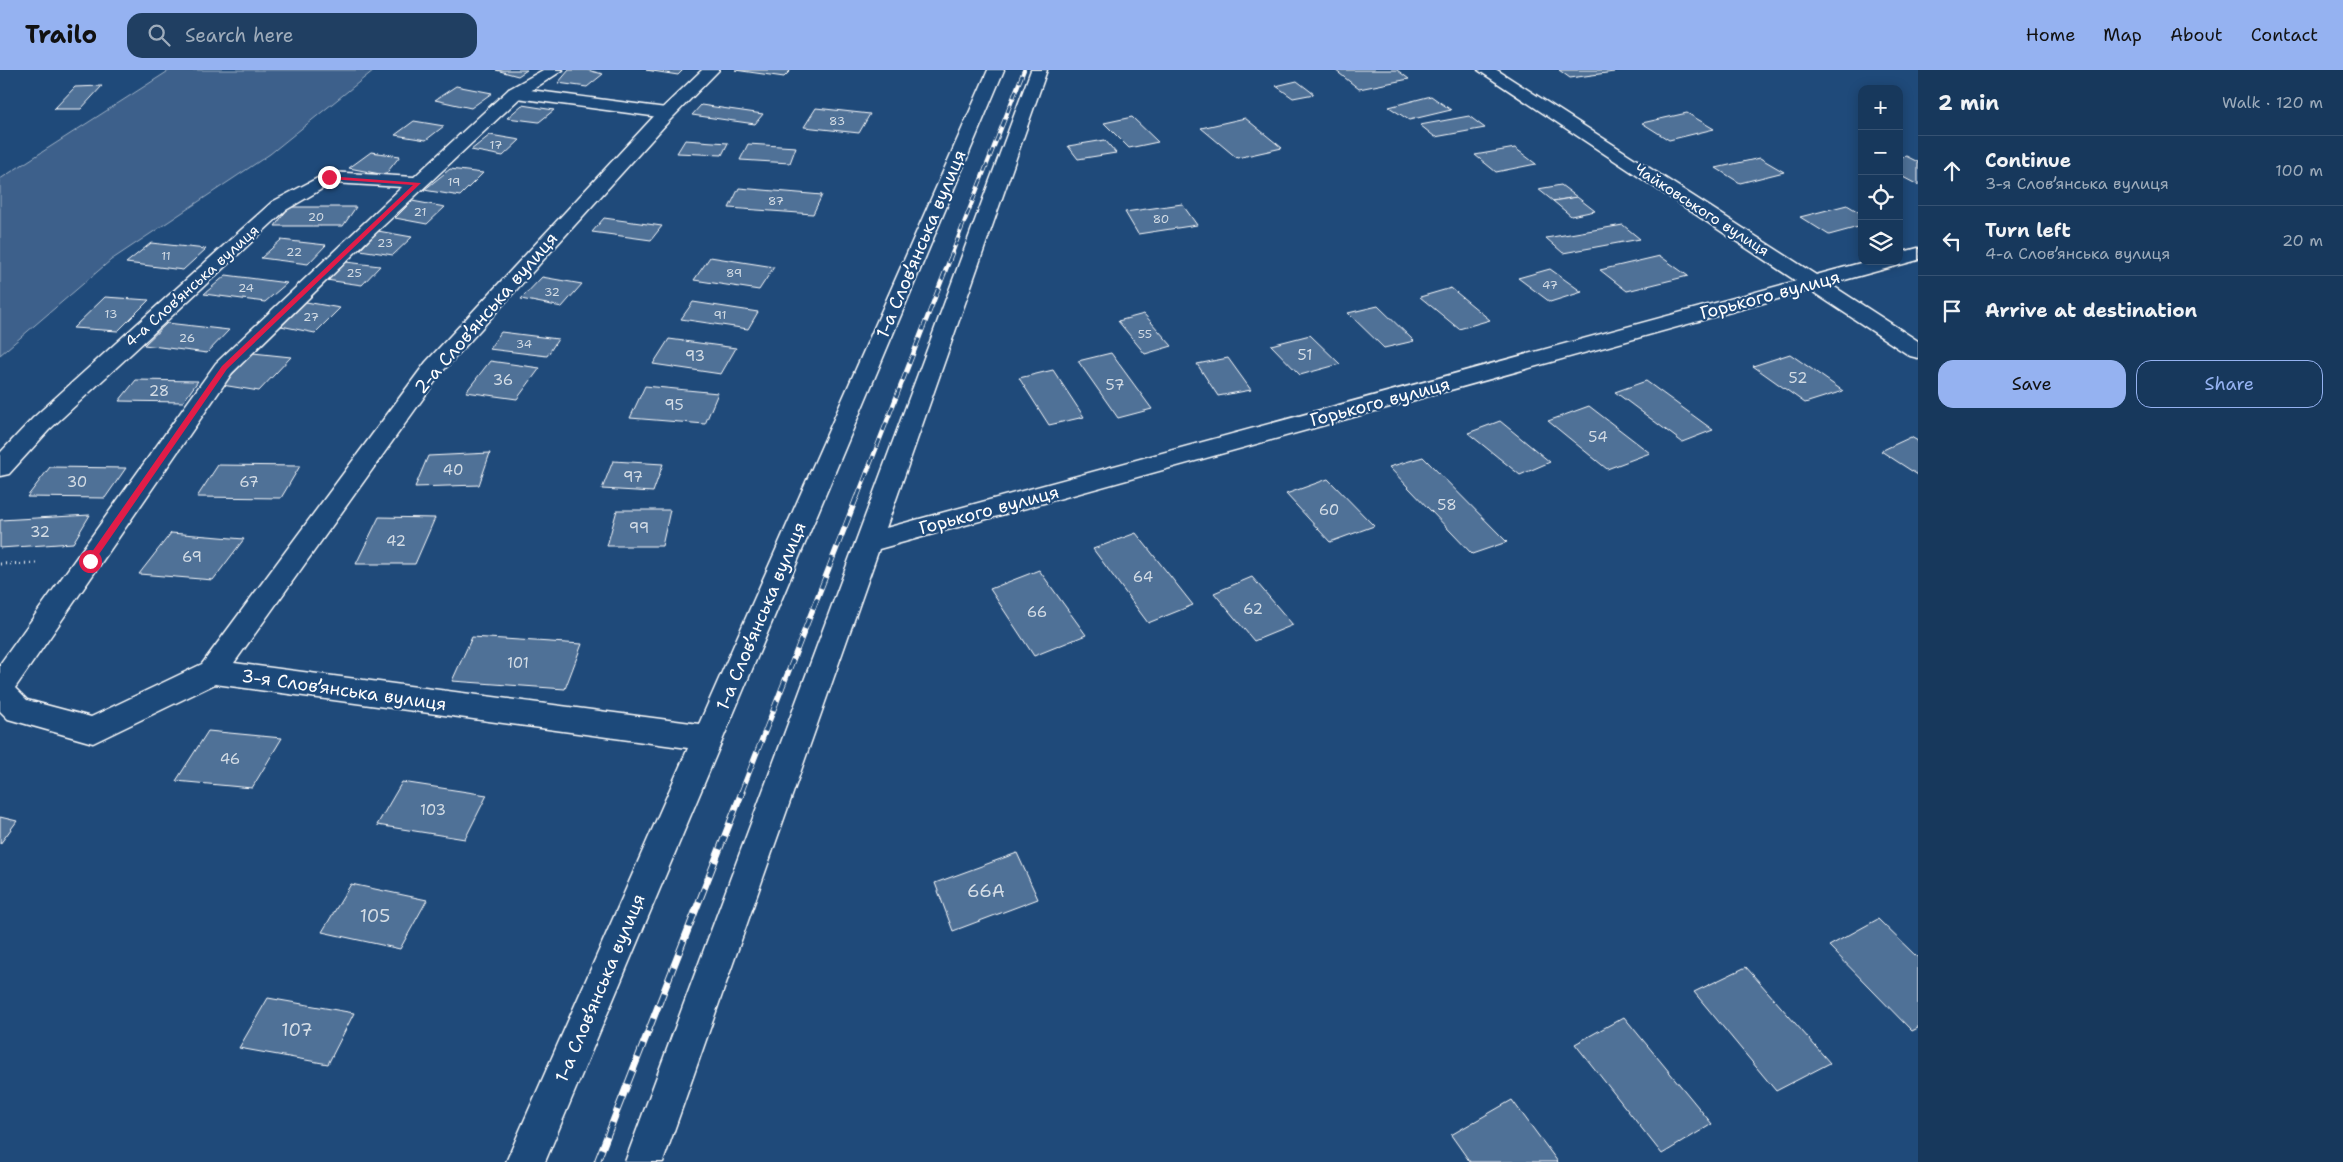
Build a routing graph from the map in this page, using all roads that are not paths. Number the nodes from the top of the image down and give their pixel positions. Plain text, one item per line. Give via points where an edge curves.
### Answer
1 (555, 70) edge
2 (711, 70) edge
3 (996, 70) edge
4 (1039, 70) edge
5 (1486, 70) edge
6 (515, 93) junction
7 (666, 113) junction
8 (418, 183) junction
9 (1918, 254) edge
10 (1903, 258) edge
11 (1878, 265) edge
12 (1814, 283) junction
13 (1918, 351) edge
14 (0, 468) edge
15 (867, 543) junction
16 (212, 672) junction
17 (0, 687) edge
18 (0, 691) edge
19 (709, 738) junction
20 (525, 1162) edge
21 (644, 1162) edge

1 - 6 street
2 - 7 street, 2-а Слов’янська вулиця
3 - 19 street, 1-а Слов’янська вулиця
4 - 15 street
5 - 12 street, Чайковського вулиця
6 - 7 street
6 - 8 street
7 - 16 street, 2-а Слов’янська вулиця via 434,367
8 - 14 street, 4-а Слов’янська вулиця via 329,177 279,206 41,424
8 - 17 street via 224,368
9 - 10 street
11 - 12 street, Горького вулиця
12 - 13 street, Чайковського вулиця
12 - 15 street, Горького вулиця
15 - 21 street
16 - 18 street via 93,730 18,710
16 - 19 street, 3-я Слов’янська вулиця
19 - 20 street, 1-а Слов’янська вулиця

